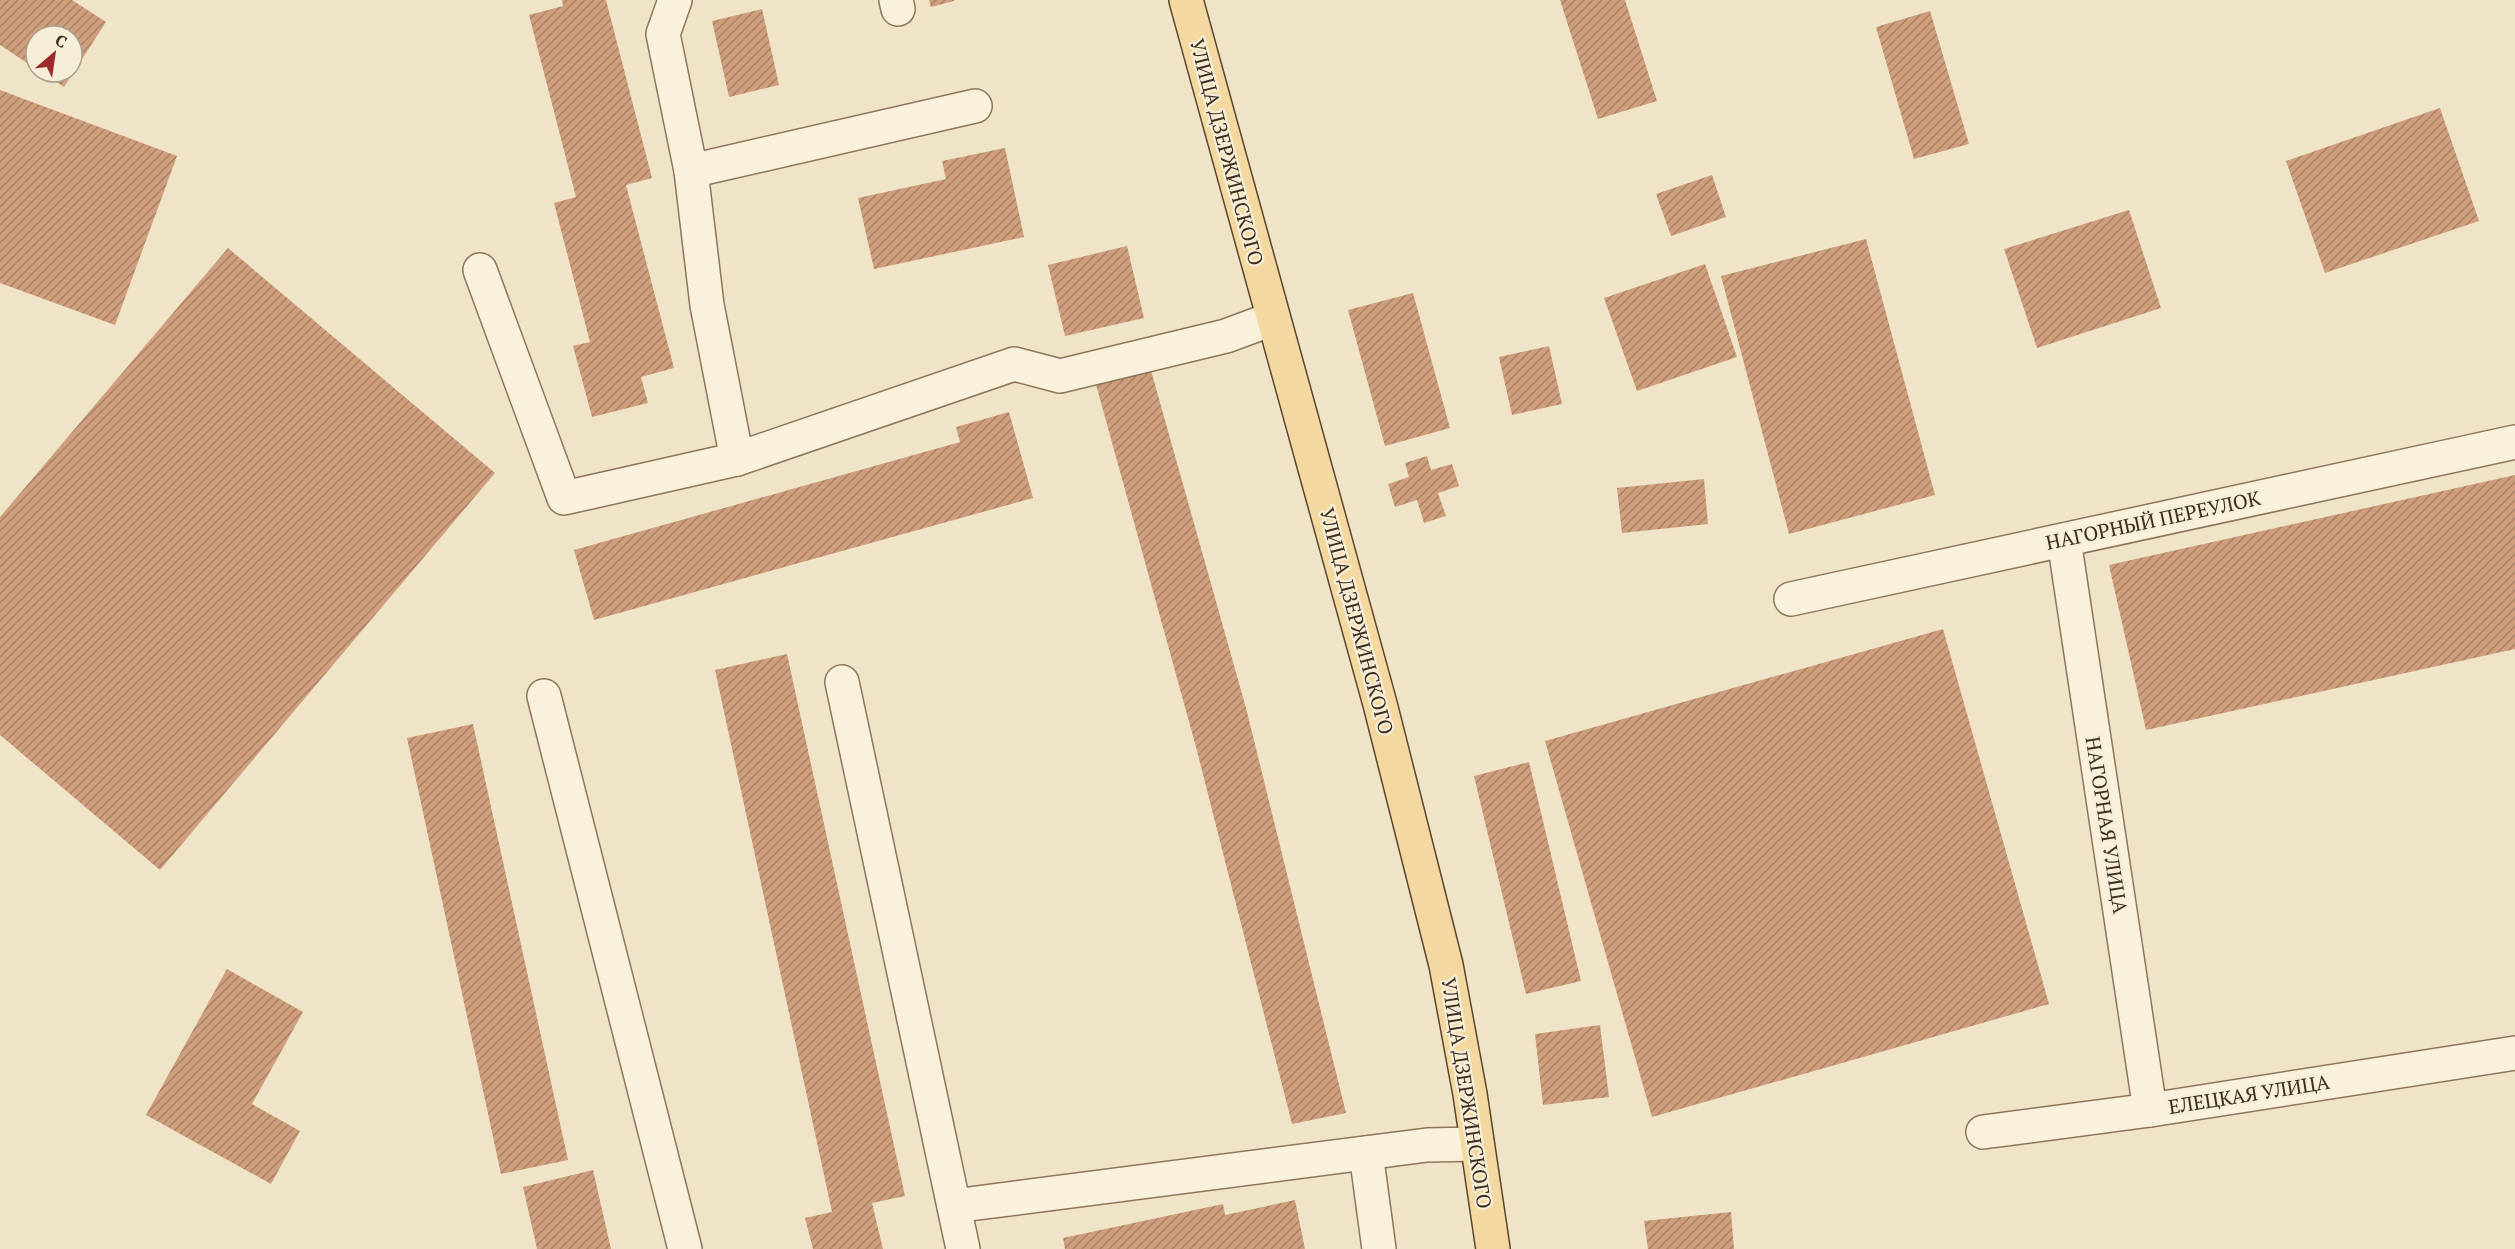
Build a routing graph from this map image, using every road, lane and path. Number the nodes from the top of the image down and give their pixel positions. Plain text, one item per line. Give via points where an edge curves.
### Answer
1 (675, 0) edge
2 (1186, 0) edge
3 (975, 106) dead end
4 (691, 171) junction
5 (480, 270) dead end
6 (1272, 319) junction
7 (2515, 442) edge
8 (737, 459) junction
9 (2064, 540) junction
10 (1791, 599) dead end
11 (842, 682) dead end
12 (544, 696) dead end
13 (2515, 1053) edge
14 (2150, 1110) junction
15 (1983, 1132) dead end
16 (1477, 1144) junction
17 (1366, 1153) junction
18 (954, 1206) junction
19 (685, 1249) edge
20 (963, 1249) edge
21 (1379, 1249) edge
22 (1493, 1249) edge

1 - 4 street via 663,34
2 - 6 main road, УЛИЦА ДЗЕРЖИНСКОГО
3 - 4 street
4 - 8 street via 707,305
5 - 8 street via 564,498
6 - 8 street via 1226,336 1060,376 1014,364
6 - 16 main road, УЛИЦА ДЗЕРЖИНСКОГО via 1380,704 1443,954
7 - 9 street, НАГОРНЫЙ ПЕРЕУЛОК
9 - 10 street, НАГОРНЫЙ ПЕРЕУЛОК
9 - 14 street, НАГОРНАЯ УЛИЦА
11 - 18 street
12 - 19 street
13 - 14 street, ЕЛЕЦКАЯ УЛИЦА
14 - 15 street, ЕЛЕЦКАЯ УЛИЦА
16 - 17 street via 1427,1145
16 - 22 main road, УЛИЦА ДЗЕРЖИНСКОГО
17 - 18 street
17 - 21 street
18 - 20 street

